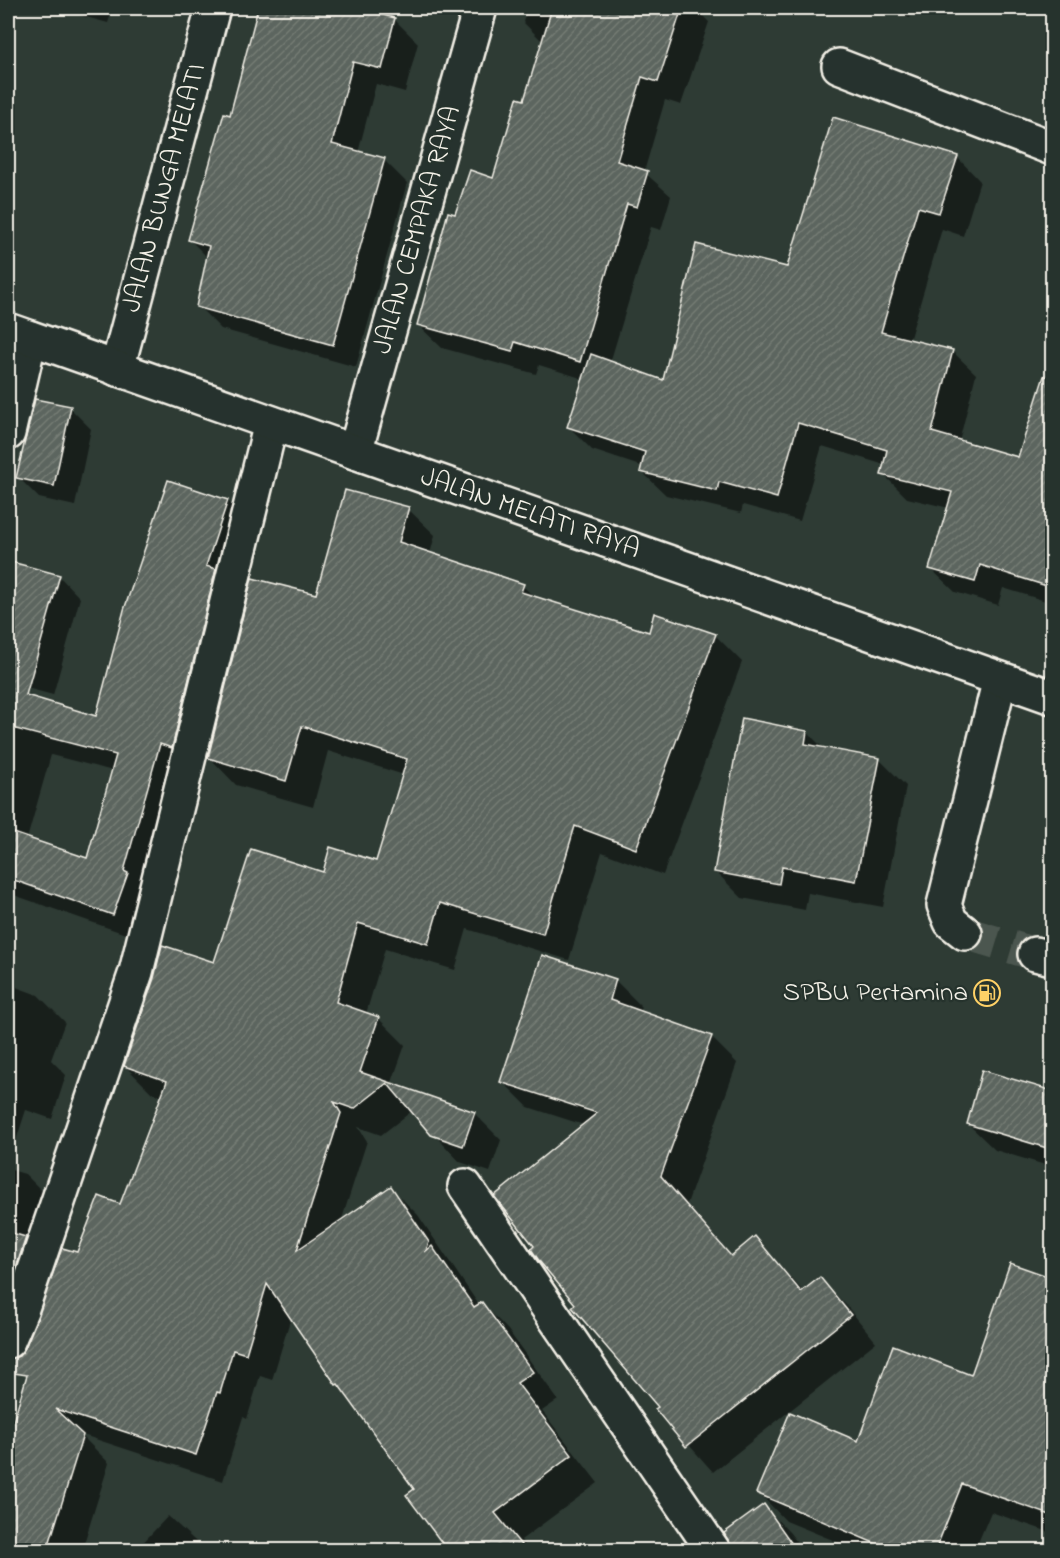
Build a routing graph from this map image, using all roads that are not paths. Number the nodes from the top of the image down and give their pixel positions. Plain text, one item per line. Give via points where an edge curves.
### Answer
1 (213, 8) edge
2 (480, 8) edge
3 (839, 66) dead end
4 (1053, 148) edge
5 (19, 334) edge
6 (117, 369) junction
7 (272, 423) junction
8 (8, 433) edge
9 (355, 452) junction
10 (1000, 679) junction
11 (1053, 698) edge
12 (965, 933) tunnel mouth
13 (465, 1186) dead end
14 (8, 1341) edge
15 (713, 1551) edge

1 - 6 street, JALAN BUNGA MELATI
2 - 9 street, JALAN CEMPAKA RAYA
3 - 4 street
5 - 6 street, JALAN MELATI RAYA
5 - 8 street
6 - 7 street, JALAN MELATI RAYA
7 - 9 street, JALAN MELATI RAYA
7 - 14 street via 136,972
9 - 10 street, JALAN MELATI RAYA
10 - 11 street, JALAN MELATI RAYA
10 - 12 street via 944,905 951,922
13 - 15 street

